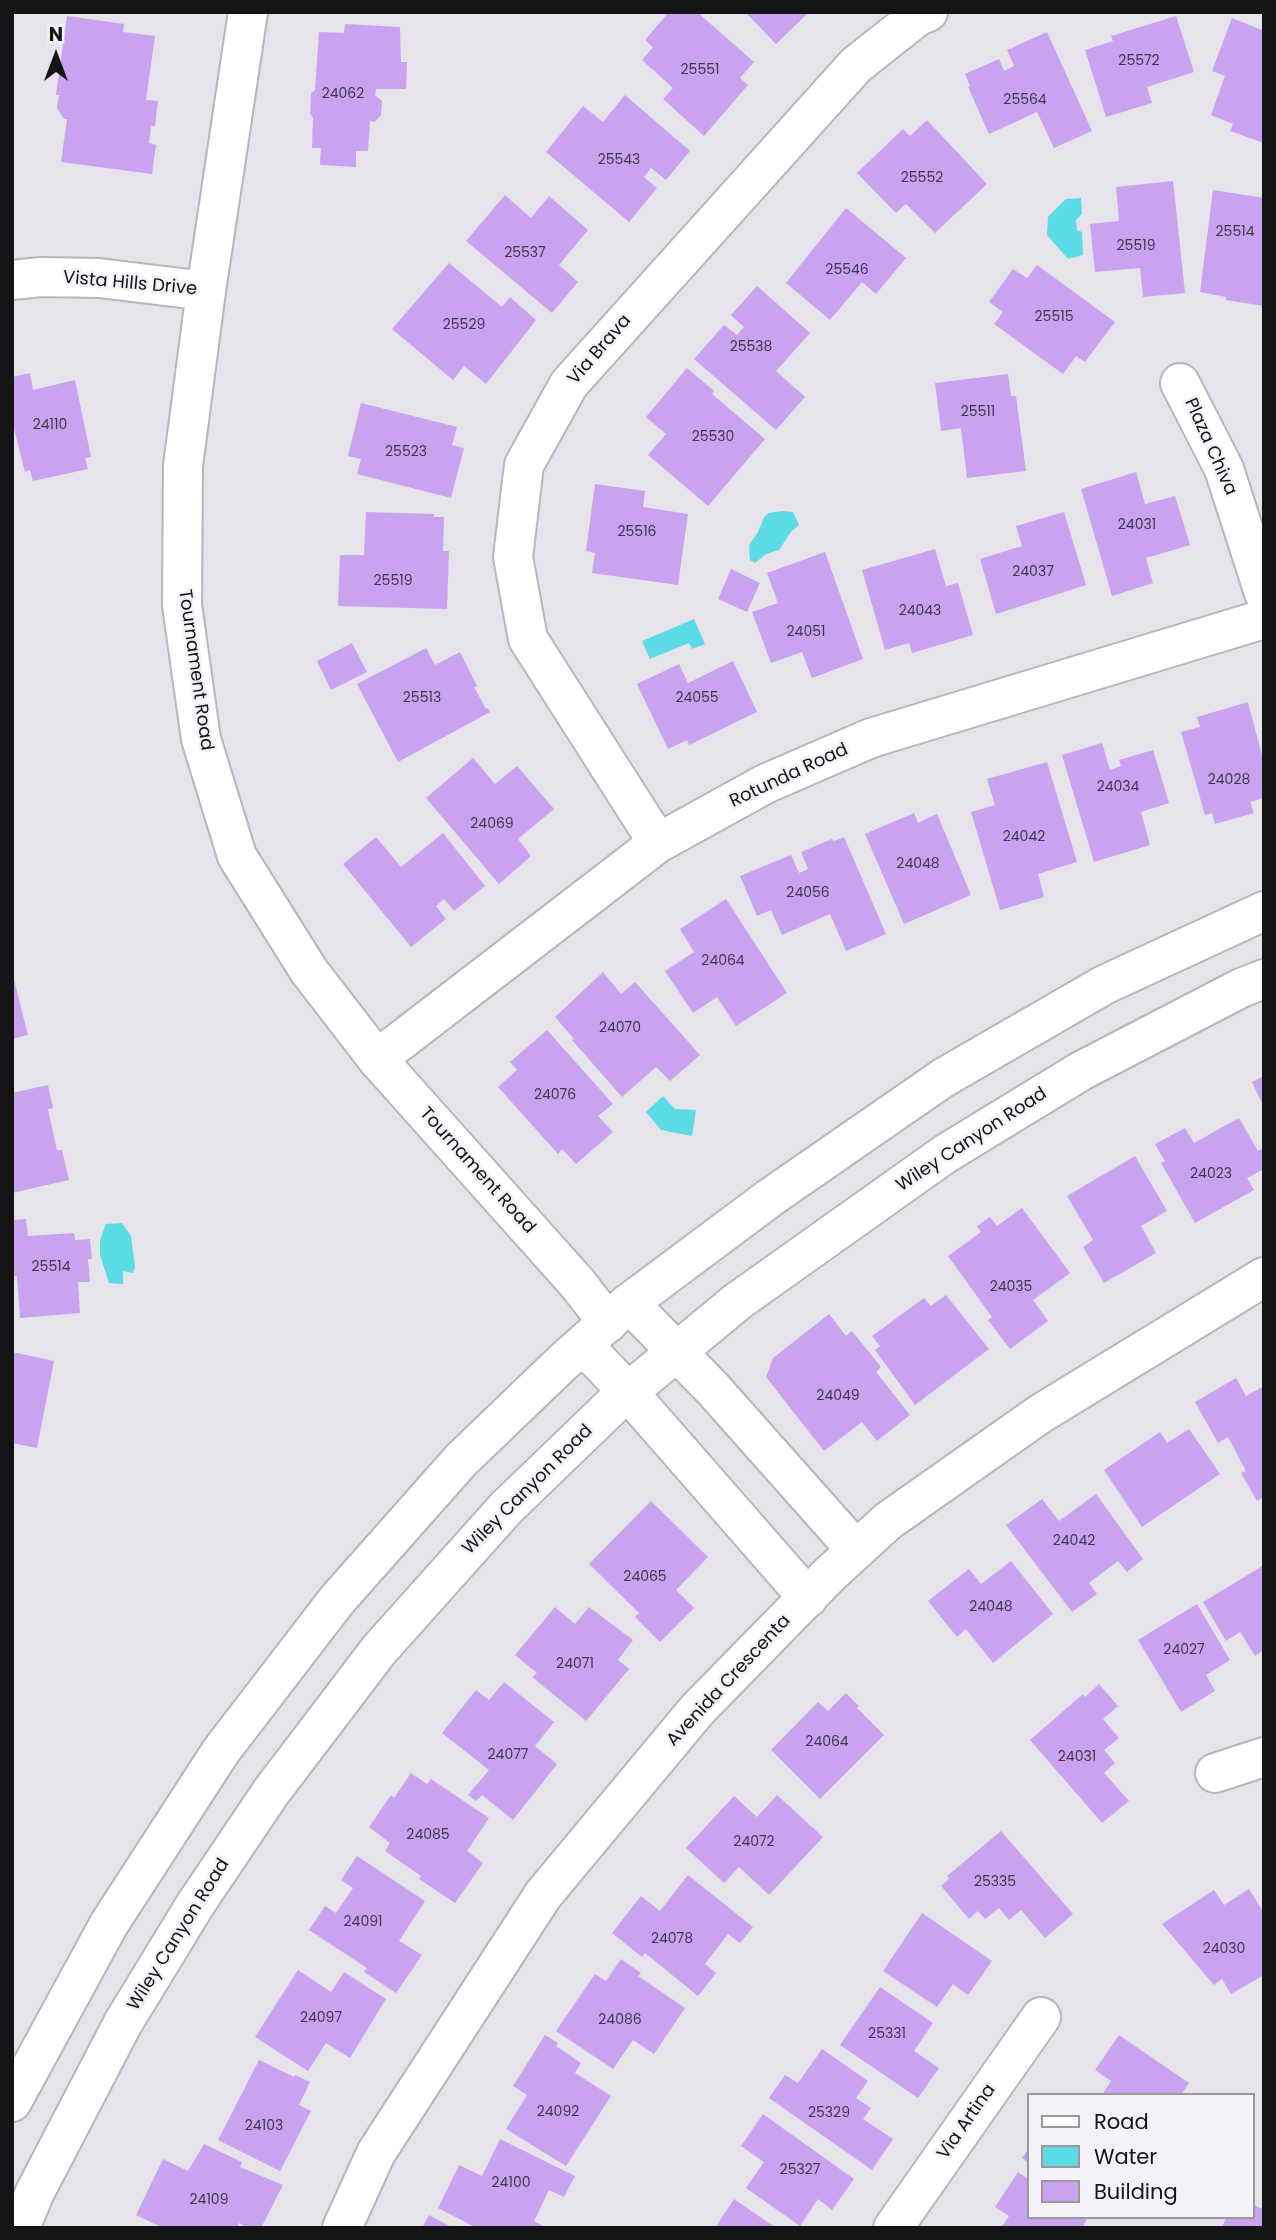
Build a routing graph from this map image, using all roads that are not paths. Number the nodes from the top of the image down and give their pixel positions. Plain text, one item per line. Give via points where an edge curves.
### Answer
1 (248, 12) edge
2 (928, 12) edge
3 (12, 281) edge
4 (206, 291) junction
5 (1180, 383) dead end
6 (1264, 593) edge
7 (1264, 619) edge
8 (659, 843) junction
9 (1264, 911) edge
10 (1264, 979) edge
11 (377, 1059) junction
12 (1264, 1277) edge
13 (607, 1324) junction
14 (676, 1352) junction
15 (628, 1392) junction
16 (856, 1550) junction
17 (808, 1598) junction
18 (1264, 1757) edge
19 (1215, 1773) dead end
20 (1041, 2017) dead end
21 (12, 2102) edge
22 (20, 2228) edge
23 (342, 2228) edge
24 (893, 2228) edge

1 - 4 street, Tournament Road
2 - 8 street, Via Brava via 856,65 569,383 524,465 513,557 528,639
3 - 4 street, Vista Hills Drive via 41,276 99,278
4 - 11 street, Tournament Road via 183,466 182,549 182,605 201,739 237,856 309,971
5 - 6 street, Plaza Chiva via 1224,469
7 - 8 street, Rotunda Road via 871,738 765,784
8 - 11 street, Rotunda Road
9 - 13 street via 1104,985 943,1078 771,1197
10 - 14 street, Wiley Canyon Road via 1081,1072 945,1154 738,1301
11 - 13 street, Tournament Road via 578,1284
12 - 16 street, Avenida Crescenta via 1040,1414 888,1521
13 - 14 street, Tournament Road
13 - 15 street, Tournament Road
13 - 21 street via 452,1470 337,1600 221,1751 109,1924
14 - 15 street, Wiley Canyon Road
14 - 16 street, Tournament Road
15 - 17 street, Tournament Road
15 - 22 street, Wiley Canyon Road via 506,1508 379,1650 271,1792 123,2023
16 - 17 street, Avenida Crescenta
17 - 23 street, Avenida Crescenta via 697,1710 542,1895 376,2153
18 - 19 street
20 - 24 street, Via Artina

